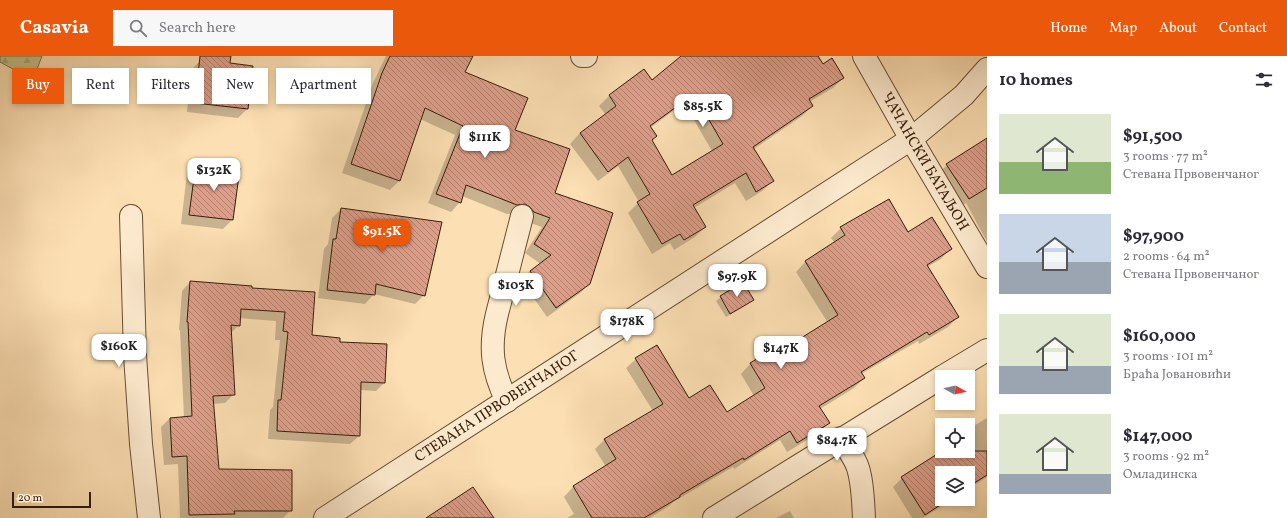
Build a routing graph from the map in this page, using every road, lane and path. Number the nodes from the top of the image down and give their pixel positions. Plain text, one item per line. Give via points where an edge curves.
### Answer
1 (582, 56) edge
2 (586, 56) edge
3 (864, 56) edge
4 (987, 69) edge
5 (911, 139) junction
6 (131, 216) dead end
7 (522, 216) dead end
8 (987, 267) edge
9 (987, 350) edge
10 (954, 370) edge
11 (935, 381) edge
12 (507, 401) junction
13 (841, 438) junction
14 (149, 518) edge
15 (325, 518) edge
16 (714, 518) edge
17 (864, 518) edge

1 - 2 street
3 - 5 street, ЧАЧАНСКИ БАТАЉОН
4 - 5 street, СТЕВАНА ПРВОВЕНЧАНОГ via 964,95
5 - 8 street, ЧАЧАНСКИ БАТАЉОН
5 - 12 street, СТЕВАНА ПРВОВЕНЧАНОГ
6 - 14 street via 135,355
7 - 12 street via 492,337 496,374
9 - 10 street
11 - 13 street
12 - 15 street, СТЕВАНА ПРВОВЕНЧАНОГ
13 - 16 street
13 - 17 street via 858,468

